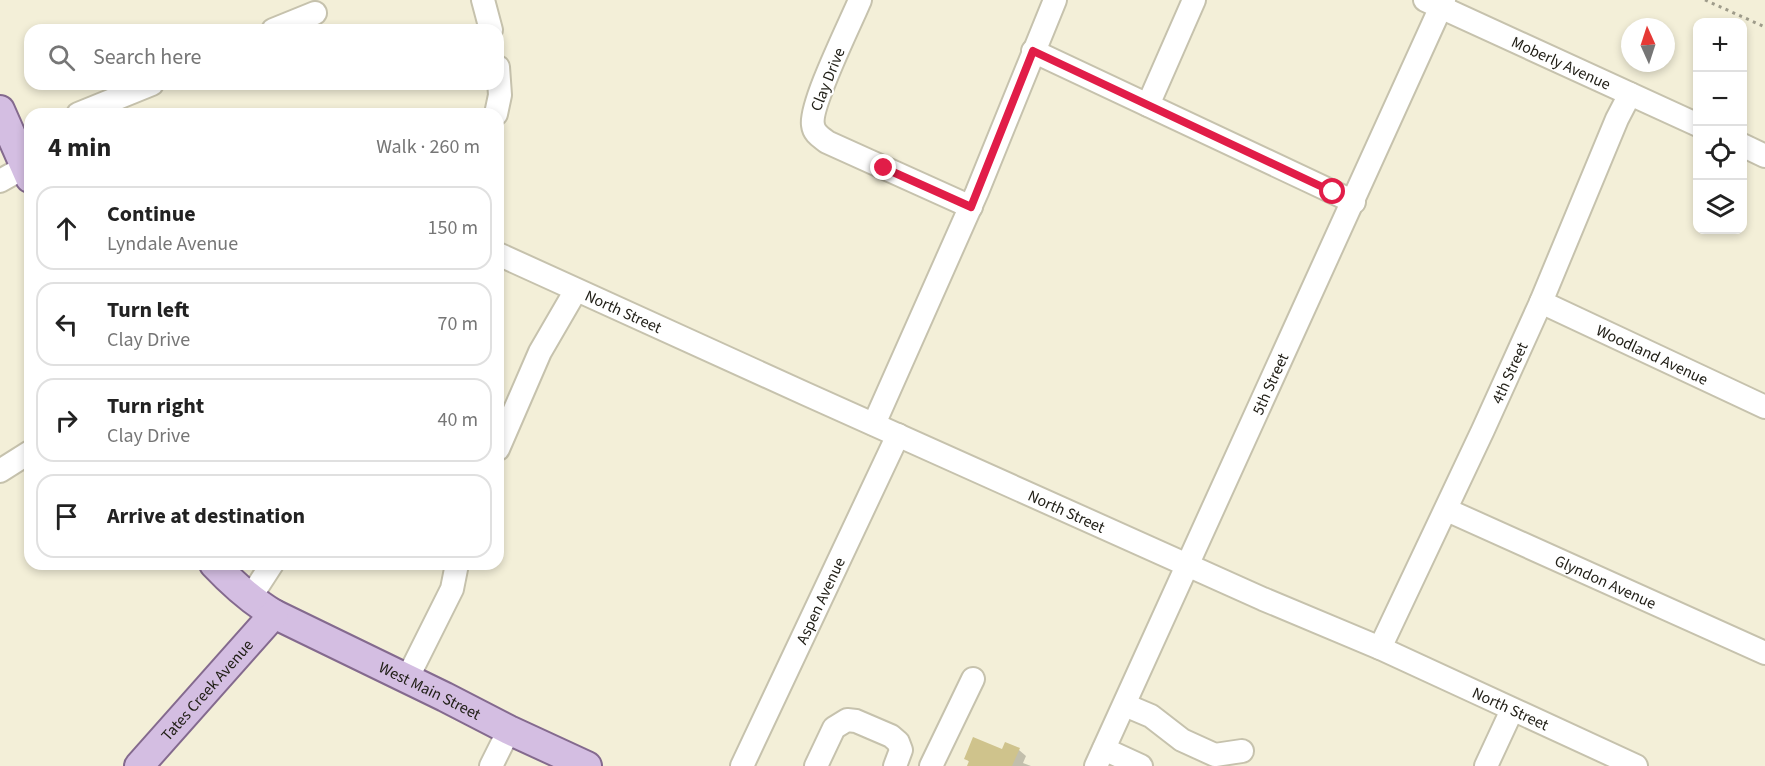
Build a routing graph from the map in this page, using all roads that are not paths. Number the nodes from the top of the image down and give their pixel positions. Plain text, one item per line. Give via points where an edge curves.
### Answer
1 (483, 0) edge
2 (860, 0) edge
3 (1055, 0) edge
4 (1194, 0) edge
5 (1436, 2) edge
6 (315, 13) dead end
7 (288, 24) edge
8 (489, 24) edge
9 (1033, 51) junction
10 (137, 90) edge
11 (500, 90) edge
12 (1630, 94) junction
13 (1148, 105) junction
14 (93, 108) edge
15 (497, 108) edge
16 (0, 110) edge
17 (1693, 123) edge
18 (22, 137) edge
19 (1747, 148) edge
20 (1765, 156) edge
21 (24, 173) edge
22 (0, 181) edge
23 (1354, 202) junction
24 (971, 207) junction
25 (504, 257) edge
26 (576, 290) junction
27 (1541, 302) junction
28 (1765, 407) edge
29 (874, 424) junction
30 (504, 435) edge
31 (898, 435) junction
32 (24, 456) edge
33 (0, 471) edge
34 (1447, 510) junction
35 (1188, 564) junction
36 (220, 570) edge
37 (268, 570) edge
38 (456, 570) edge
39 (250, 598) junction
40 (274, 614) junction
41 (1380, 648) junction
42 (1765, 653) edge
43 (407, 679) junction
44 (973, 679) dead end
45 (1125, 705) junction
46 (1512, 710) junction
47 (509, 730) junction
48 (1242, 752) dead end
49 (1100, 758) edge
50 (901, 764) edge
51 (139, 766) edge
52 (491, 766) edge
53 (587, 766) edge
54 (742, 766) edge
55 (816, 766) edge
56 (931, 766) edge
57 (1141, 766) edge
58 (1486, 766) edge
59 (1636, 766) edge

1 - 8 street
2 - 24 street, Clay Drive via 817,101 812,119 814,131 827,142
3 - 9 street
4 - 13 street
5 - 12 street, Moberly Avenue
5 - 23 street, 5th Street
6 - 7 street
9 - 13 street
9 - 24 street
10 - 14 street
11 - 15 street
12 - 17 street, Moberly Avenue
12 - 27 street, 4th Street
13 - 23 street
16 - 18 main road
19 - 20 street
21 - 22 street
23 - 35 street, 5th Street
24 - 29 street
25 - 26 street, North Street
26 - 29 street, North Street
26 - 30 street via 540,352
27 - 28 street, Woodland Avenue
27 - 34 street, 4th Street
29 - 31 street, North Street
31 - 35 street, North Street
31 - 54 street, Aspen Avenue
32 - 33 street
34 - 41 street, 4th Street
34 - 42 street, Glyndon Avenue
35 - 41 street, North Street
35 - 45 street, 5th Street
36 - 39 main road, West Main Street
37 - 39 street
38 - 43 street via 452,589
39 - 40 main road, West Main Street
40 - 43 main road, West Main Street
40 - 51 main road, Tates Creek Avenue
41 - 46 street, North Street
43 - 47 main road, West Main Street
44 - 56 street
45 - 48 street via 1151,716 1182,740 1215,755
45 - 49 street, 5th Street
46 - 58 street
46 - 59 street, North Street
47 - 52 street
47 - 53 main road, West Main Street
49 - 57 street
50 - 55 street via 901,750 891,735 847,720 834,728

